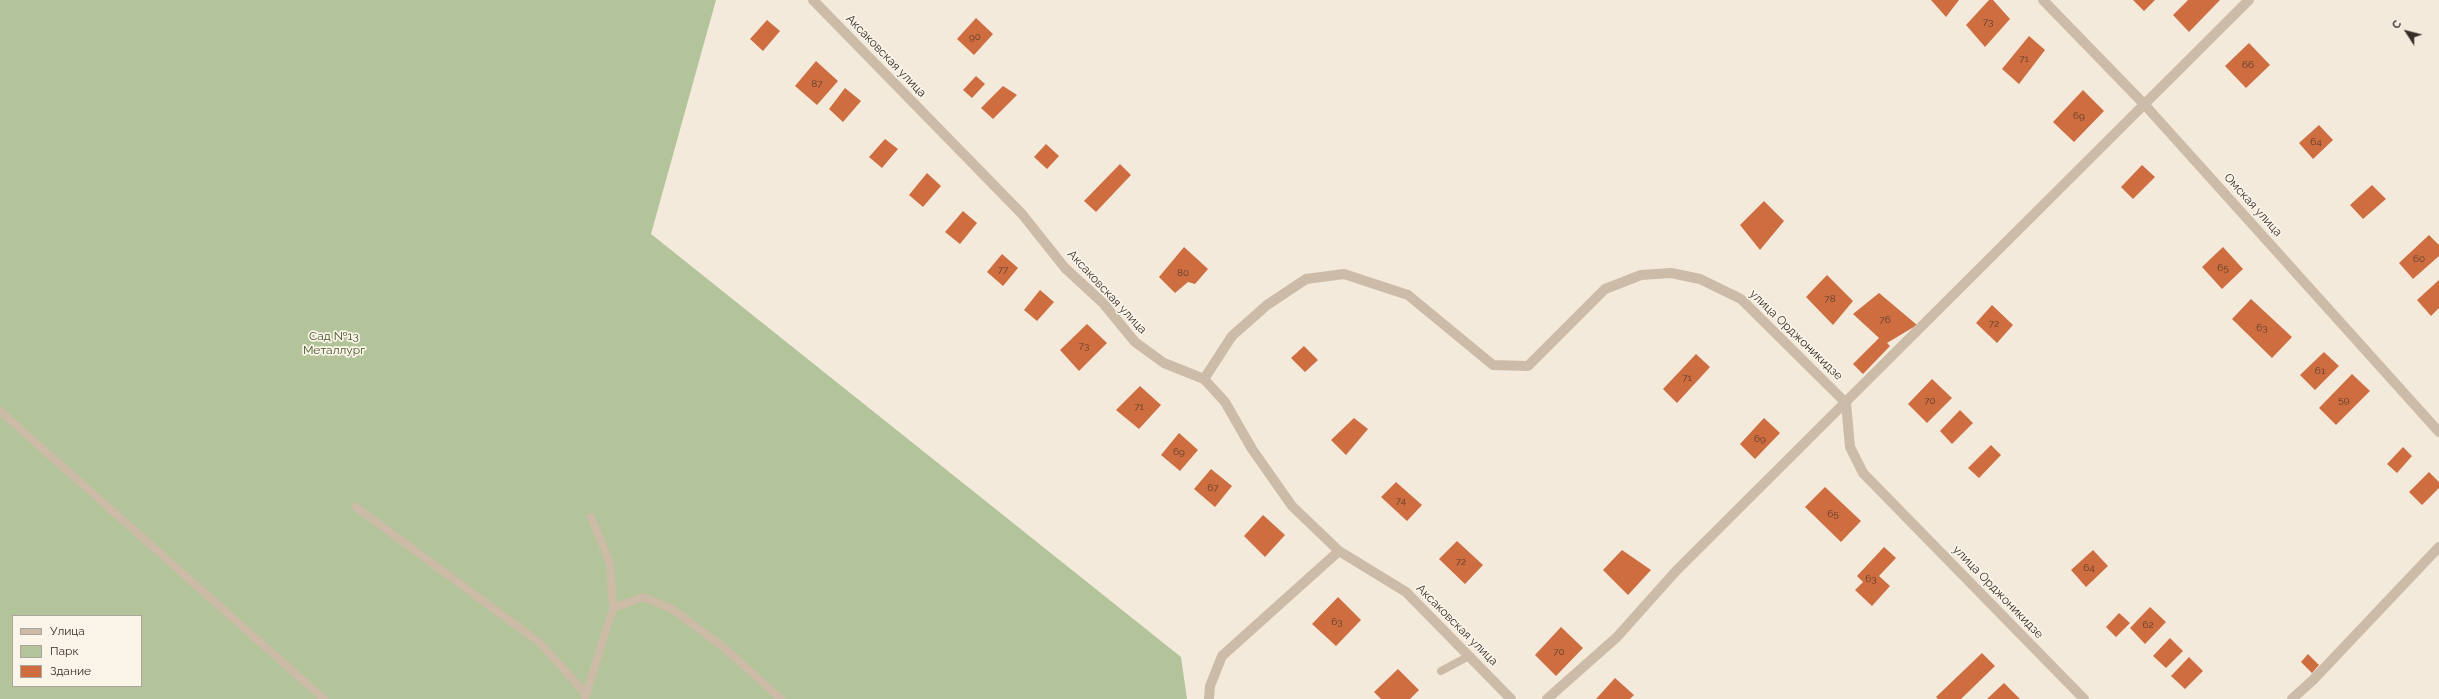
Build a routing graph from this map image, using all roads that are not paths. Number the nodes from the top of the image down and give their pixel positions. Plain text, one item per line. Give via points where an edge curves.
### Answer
1 (814, 0) edge
2 (2043, 0) edge
3 (2248, 0) edge
4 (2144, 104) junction
5 (1204, 379) junction
6 (1846, 402) junction
7 (0, 411) edge
8 (2439, 432) edge
9 (356, 507) dead end
10 (591, 517) dead end
11 (2439, 548) edge
12 (1340, 551) junction
13 (613, 608) junction
14 (1469, 656) junction
15 (1441, 671) dead end
16 (586, 696) edge
17 (324, 699) edge
18 (781, 699) edge
19 (1209, 699) edge
20 (1511, 699) edge
21 (1547, 699) edge
22 (2084, 699) edge
23 (2292, 699) edge

1 - 5 street, Аксаковская улица via 1022,214 1065,268 1103,303 1135,342 1164,362
2 - 4 street, Омская улица
3 - 4 street
4 - 6 street
4 - 8 street, Омская улица
5 - 6 street, улица Орджоникидзе via 1232,336 1267,305 1306,279 1344,274 1408,295 1493,364 1528,366 1605,289 1641,275 1671,273 1700,279 1740,299
5 - 12 street, Аксаковская улица via 1225,402 1252,449 1292,506
6 - 21 street via 1676,571 1617,637
6 - 22 street, улица Орджоникидзе via 1850,447 1863,473
7 - 17 lane
9 - 16 lane via 540,643
10 - 13 lane via 610,563
11 - 23 street
12 - 14 street, Аксаковская улица via 1406,592
12 - 19 street via 1222,656 1210,686
13 - 16 lane
13 - 18 lane via 643,597 672,609 722,646
14 - 15 lane
14 - 20 street, Аксаковская улица

